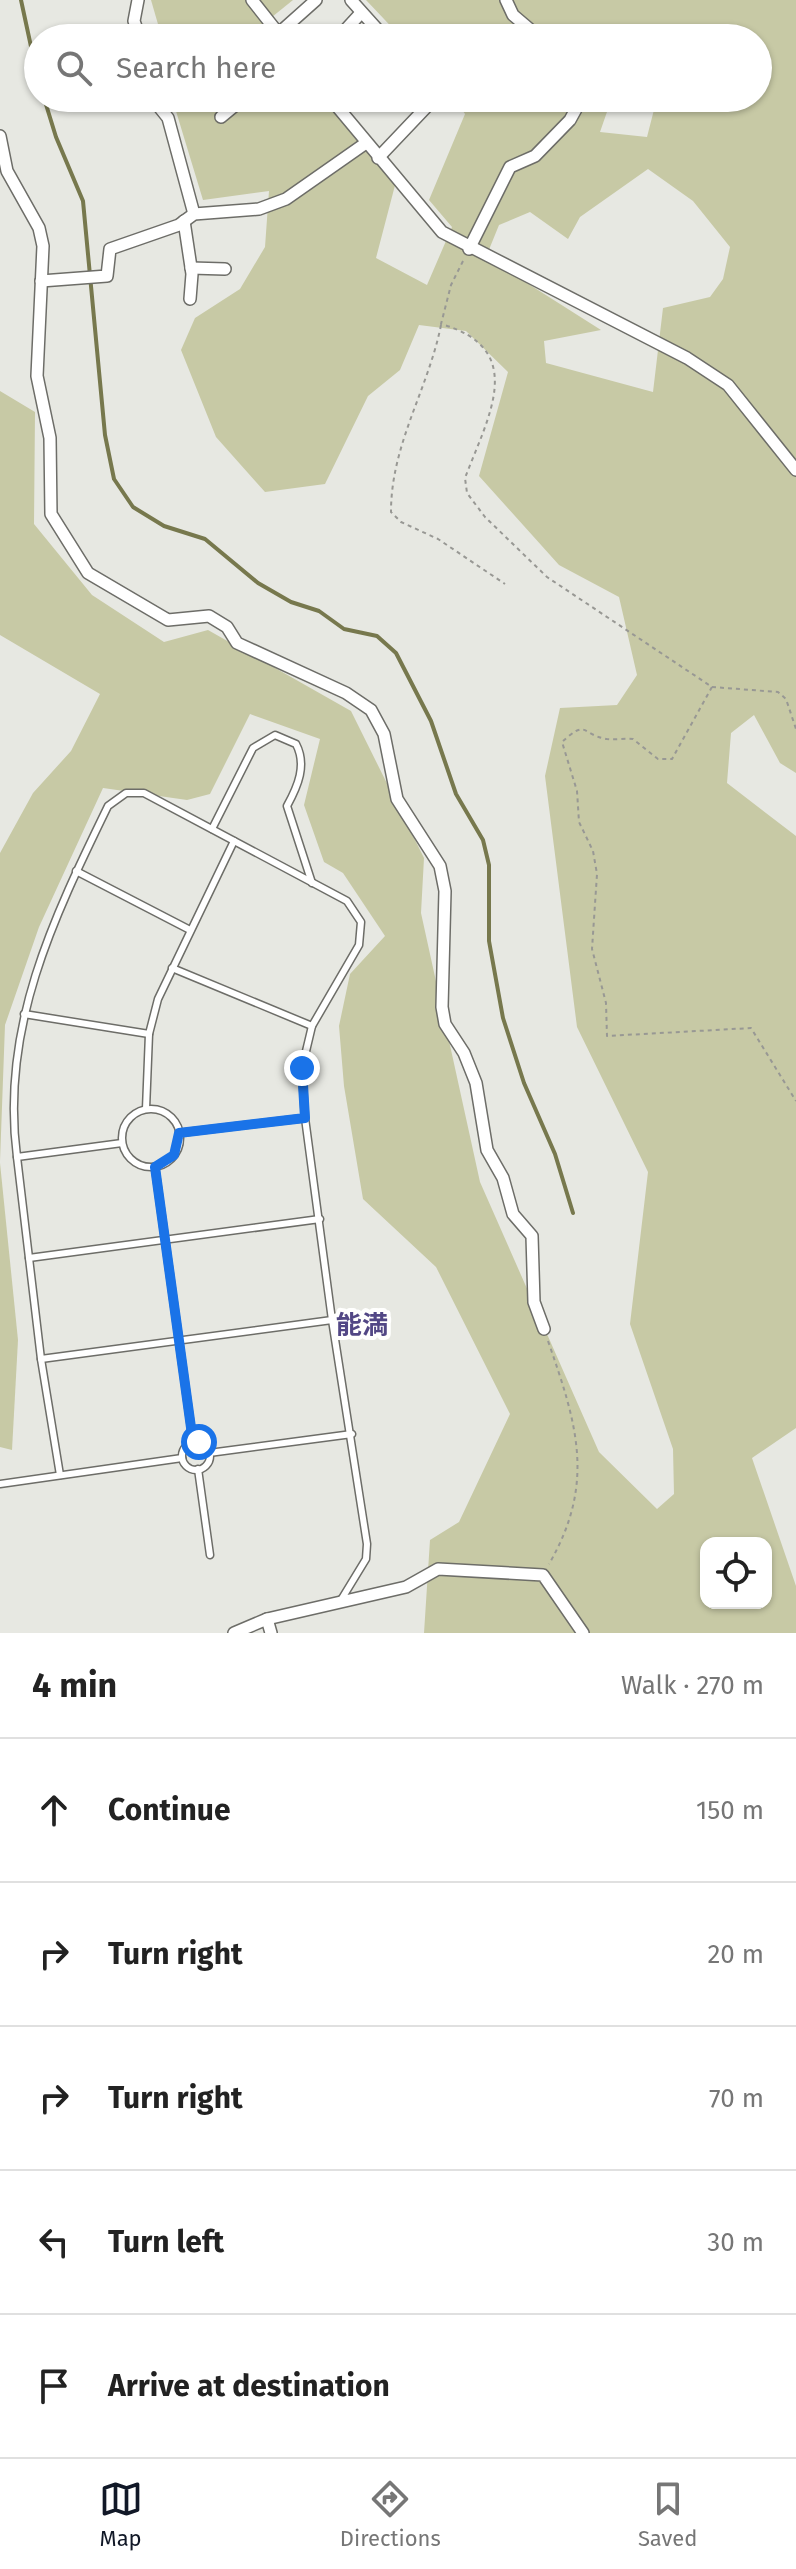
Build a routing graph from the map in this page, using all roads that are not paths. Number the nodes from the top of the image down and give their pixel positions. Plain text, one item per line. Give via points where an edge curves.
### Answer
1 (138, 0) edge
2 (252, 0) edge
3 (316, 0) edge
4 (351, 0) edge
5 (506, 0) edge
6 (360, 14) junction
7 (135, 24) edge
8 (271, 24) edge
9 (293, 24) edge
10 (351, 24) edge
11 (370, 24) edge
12 (524, 24) edge
13 (163, 112) edge
14 (227, 112) edge
15 (341, 112) edge
16 (422, 112) edge
17 (574, 112) edge
18 (221, 117) dead end
19 (0, 136) edge
20 (366, 143) junction
21 (378, 158) junction
22 (189, 218) junction
23 (469, 249) junction
24 (191, 268) junction
25 (225, 269) dead end
26 (41, 281) junction
27 (190, 299) dead end
28 (796, 470) edge
29 (212, 829) junction
30 (234, 841) junction
31 (76, 871) junction
32 (312, 883) junction
33 (190, 930) junction
34 (172, 968) junction
35 (24, 1014) junction
36 (312, 1026) junction
37 (149, 1034) junction
38 (146, 1109) junction
39 (305, 1118) junction
40 (179, 1133) junction
41 (122, 1143) junction
42 (17, 1157) junction
43 (155, 1167) junction
44 (320, 1219) junction
45 (167, 1240) junction
46 (29, 1258) junction
47 (332, 1320) junction
48 (544, 1329) road end
49 (178, 1342) junction
50 (41, 1359) junction
51 (352, 1434) junction
52 (193, 1442) junction
53 (209, 1453) junction
54 (182, 1458) junction
55 (198, 1469) junction
56 (60, 1475) junction
57 (0, 1484) edge
58 (210, 1555) dead end
59 (341, 1600) junction
60 (267, 1619) junction
61 (234, 1633) edge
62 (271, 1633) edge
63 (583, 1633) edge

1 - 7 street
2 - 8 street
3 - 9 street
4 - 6 street
5 - 12 street
6 - 10 street
6 - 11 street
13 - 22 street
14 - 18 street
15 - 20 street
16 - 21 street
17 - 23 street via 535,156 510,167
19 - 26 street via 7,171 39,228
20 - 21 street
20 - 22 street via 286,199 259,209
21 - 23 street via 442,232
22 - 24 street
22 - 26 street via 110,249 107,276
23 - 28 street via 718,378
24 - 25 street
24 - 27 street
26 - 48 street via 37,376 50,438 51,514 88,573 168,620 209,616 227,627 237,643 346,693 371,710 384,734 397,799 440,866 445,891 445,1024 476,1083 487,1150 503,1178 513,1214 532,1236 534,1302
29 - 30 lane
29 - 31 lane via 144,793 126,793 108,806
29 - 32 lane via 253,748 275,735 296,744 302,766 287,806
30 - 32 lane
30 - 33 lane
31 - 33 lane
31 - 35 lane via 36,965
32 - 36 lane via 347,901 361,922 359,945
33 - 34 lane
34 - 36 lane
34 - 37 lane
35 - 37 lane
35 - 42 lane via 13,1057
36 - 39 lane via 302,1068
37 - 38 lane
38 - 40 lane via 168,1114
38 - 41 lane via 127,1121
39 - 40 lane
39 - 44 lane
40 - 43 lane via 174,1155
41 - 42 lane
41 - 43 lane via 133,1161
42 - 46 lane
43 - 45 lane
44 - 45 lane
44 - 47 lane
45 - 46 lane
45 - 49 lane
46 - 50 lane
47 - 49 lane
47 - 51 lane
49 - 50 lane
49 - 52 lane
50 - 56 lane
51 - 53 lane
51 - 59 lane via 367,1544 366,1559
52 - 53 lane via 204,1444
52 - 54 lane via 184,1448
53 - 55 lane via 207,1464
54 - 55 lane via 188,1467
54 - 56 lane
55 - 58 lane
56 - 57 lane
59 - 60 street
59 - 63 street via 406,1587 438,1569 543,1575
60 - 61 street
60 - 62 street

